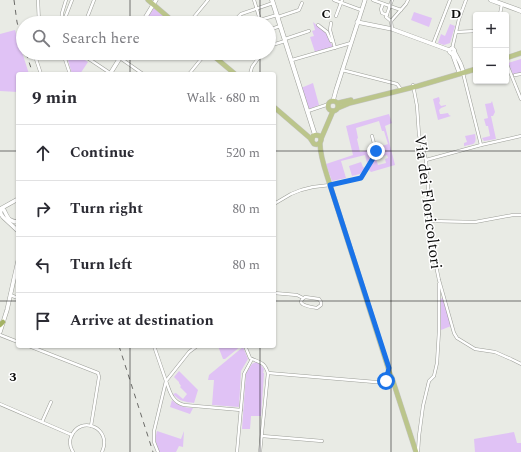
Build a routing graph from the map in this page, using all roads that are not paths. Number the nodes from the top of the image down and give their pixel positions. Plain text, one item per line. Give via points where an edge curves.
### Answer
1 (38, 0) edge
2 (66, 0) edge
3 (72, 0) edge
4 (94, 0) edge
5 (148, 0) edge
6 (156, 0) edge
7 (208, 0) edge
8 (254, 0) edge
9 (334, 0) edge
10 (365, 0) edge
11 (373, 0) edge
12 (392, 0) edge
13 (408, 0) edge
14 (449, 0) edge
15 (466, 0) edge
16 (491, 0) edge
17 (341, 1) edge
18 (272, 2) edge
19 (302, 3) dead end
20 (383, 4) junction
21 (502, 4) junction
22 (154, 5) junction
23 (390, 6) junction
24 (257, 8) junction
25 (361, 10) junction
26 (401, 10) junction
27 (521, 11) edge
28 (500, 12) edge
29 (387, 15) junction
30 (39, 16) edge
31 (62, 16) edge
32 (66, 16) edge
33 (87, 16) edge
34 (147, 16) edge
35 (167, 16) edge
36 (195, 16) edge
37 (239, 16) edge
38 (259, 16) edge
39 (277, 16) junction
40 (336, 16) dead end
41 (391, 21) junction
42 (357, 22) junction
43 (331, 23) dead end
44 (318, 25) dead end
45 (280, 26) junction
46 (276, 27) edge
47 (392, 30) junction
48 (308, 31) dead end
49 (473, 31) edge
50 (456, 32) junction
51 (284, 40) junction
52 (333, 41) junction
53 (276, 43) edge
54 (351, 43) junction
55 (433, 44) junction
56 (335, 48) junction
57 (452, 51) junction
58 (521, 54) edge
59 (509, 59) edge
60 (36, 60) edge
61 (65, 60) edge
62 (91, 60) edge
63 (119, 60) edge
64 (123, 60) edge
65 (200, 60) edge
66 (218, 60) edge
67 (257, 60) edge
68 (291, 61) junction
69 (509, 68) edge
70 (473, 69) edge
71 (342, 70) junction
72 (40, 72) edge
73 (69, 72) edge
74 (109, 72) edge
75 (111, 72) edge
76 (140, 72) edge
77 (191, 72) edge
78 (233, 72) edge
79 (251, 72) edge
80 (462, 72) junction
81 (521, 74) edge
82 (515, 75) dead end
83 (415, 86) junction
84 (402, 88) junction
85 (521, 99) edge
86 (329, 104) junction
87 (336, 104) junction
88 (276, 109) edge
89 (331, 110) junction
90 (307, 111) junction
91 (372, 136) dead end
92 (521, 136) edge
93 (317, 138) junction
94 (481, 145) junction
95 (322, 157) junction
96 (426, 160) junction
97 (330, 185) junction
98 (16, 200) edge
99 (276, 203) edge
100 (0, 209) edge
101 (521, 215) edge
102 (1, 216) edge
103 (429, 221) junction
104 (16, 222) edge
105 (16, 229) edge
106 (16, 270) edge
107 (439, 280) junction
108 (276, 293) edge
109 (10, 295) junction
110 (16, 297) edge
111 (303, 298) junction
112 (2, 323) edge
113 (0, 334) edge
114 (16, 341) edge
115 (34, 348) edge
116 (155, 348) edge
117 (194, 348) edge
118 (246, 348) edge
119 (252, 359) junction
120 (521, 364) edge
121 (268, 373) junction
122 (389, 379) junction
123 (166, 381) junction
124 (379, 382) junction
125 (51, 402) dead end
126 (0, 404) edge
127 (241, 410) junction
128 (42, 422) junction
129 (91, 426) junction
130 (72, 435) junction
131 (262, 436) junction
132 (322, 441) dead end
133 (73, 452) edge
134 (104, 452) edge
135 (158, 452) edge
136 (237, 452) edge
137 (260, 452) edge
138 (416, 452) edge

1 - 30 street
2 - 31 street
3 - 32 street
4 - 33 street
5 - 22 main road
6 - 22 street
7 - 36 street
8 - 24 street
9 - 17 street
10 - 25 street
11 - 20 street
12 - 23 street
13 - 26 street
14 - 55 street
15 - 50 street
16 - 21 main road
17 - 25 street
17 - 40 street
18 - 24 street
18 - 39 main road
19 - 39 street via 299,10
20 - 23 street
20 - 29 street via 382,13
21 - 27 main road
21 - 28 street
22 - 34 street
22 - 35 main road
23 - 26 street
23 - 29 street
24 - 37 street
24 - 38 street
25 - 42 street
26 - 41 street
29 - 41 street
39 - 45 main road
41 - 47 street
42 - 47 street
42 - 54 street
43 - 52 street
44 - 52 street
45 - 46 street
45 - 51 main road
47 - 55 street
48 - 51 street
49 - 50 street
50 - 57 street
51 - 53 street
51 - 68 main road
52 - 56 street
54 - 56 street
54 - 71 street
55 - 57 street
56 - 68 street
57 - 80 street
58 - 59 main road
60 - 72 street
61 - 73 street
62 - 74 street
63 - 75 street
64 - 76 street
65 - 77 street
66 - 78 main road
67 - 79 street
68 - 90 main road
69 - 85 street
70 - 80 main road
71 - 84 street via 387,80
71 - 87 street via 336,90
80 - 83 main road
80 - 94 street
81 - 82 street
83 - 84 main road
83 - 96 street, Via dei Floricoltori via 419,135
84 - 87 main road
86 - 87 main road via 330,101
86 - 89 main road
86 - 90 street
87 - 89 main road via 336,110
88 - 93 main road via 304,133
89 - 93 main road
90 - 93 main road
91 - 97 street via 375,155 361,178
92 - 94 street
93 - 95 main road
93 - 95 main road via 313,143
94 - 96 street
95 - 97 main road
96 - 103 street, Via dei Floricoltori
97 - 99 street via 300,190
97 - 122 main road via 389,368
98 - 100 street
100 - 102 street
100 - 104 street via 4,210 10,220
101 - 103 street via 475,222
102 - 105 street
103 - 107 street, Via dei Floricoltori
106 - 109 street
107 - 120 street, Via dei Floricoltori via 457,338 476,348 495,352
107 - 138 street via 438,363 429,382 423,406
108 - 111 street
109 - 110 street
109 - 112 street
111 - 111 street via 301,303 304,306 317,308 321,302 317,298
112 - 113 street
113 - 114 street
115 - 129 street via 98,373
116 - 123 street
117 - 123 street
118 - 119 street
119 - 121 street via 266,367
119 - 127 street via 244,374
121 - 124 street
121 - 131 street
122 - 124 street
122 - 124 street
122 - 138 main road via 395,388
123 - 127 street via 172,397 180,404
123 - 135 street via 154,431 154,442
125 - 128 street
126 - 128 street
127 - 136 street
128 - 130 street
129 - 130 street via 81,426
129 - 134 street via 104,437
130 - 133 street via 70,444
131 - 132 street
131 - 137 street

